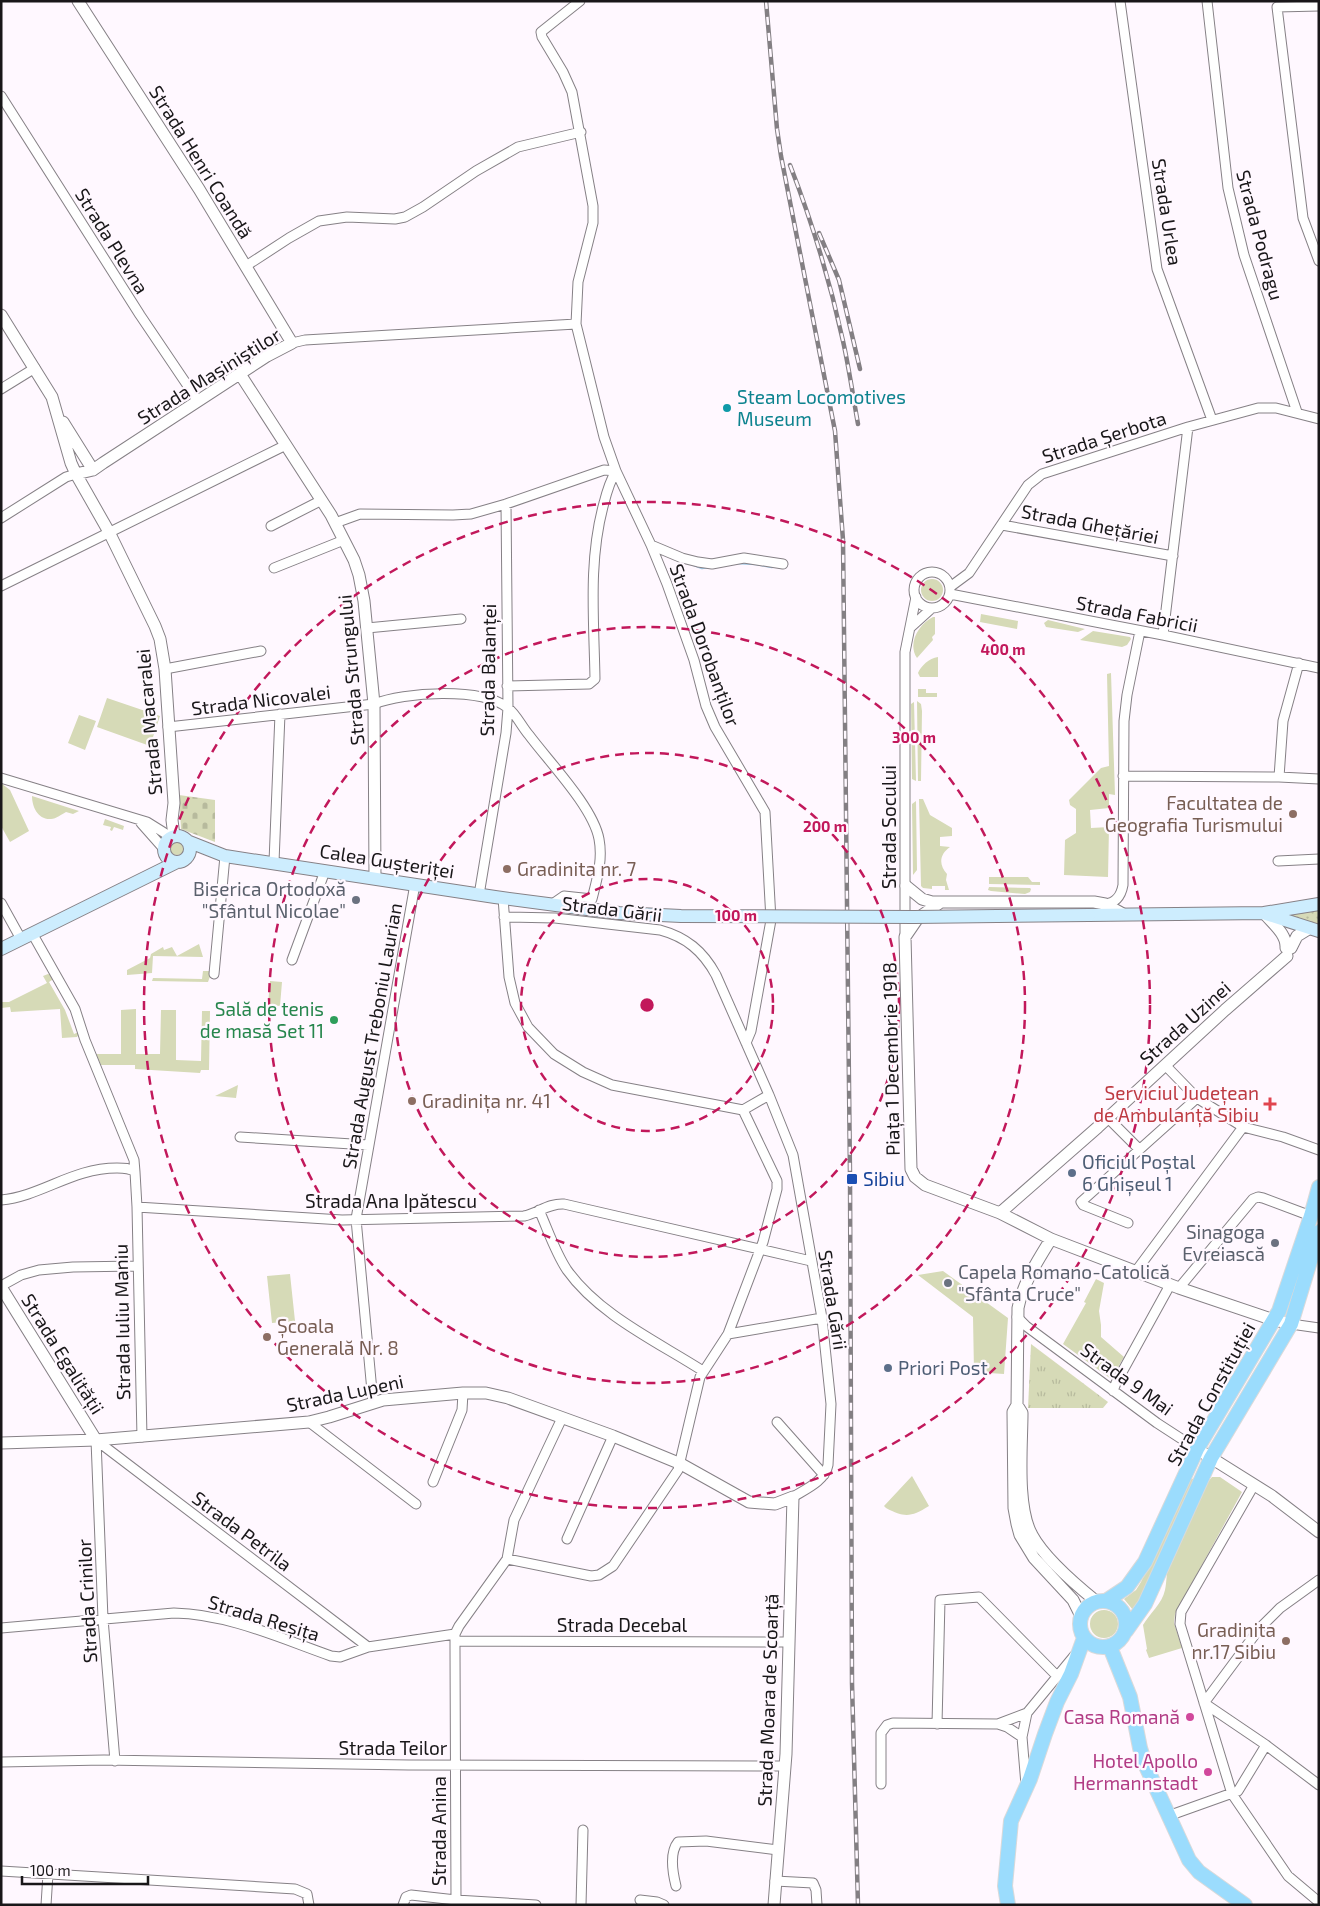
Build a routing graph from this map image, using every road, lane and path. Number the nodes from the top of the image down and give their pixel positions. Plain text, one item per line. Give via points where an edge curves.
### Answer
1 (78, 1) edge
2 (580, 1) edge
3 (1120, 1) edge
4 (1207, 1) edge
5 (1274, 4) edge
6 (1319, 6) edge
7 (1, 96) edge
8 (581, 132) junction
9 (1319, 261) edge
10 (246, 266) junction
11 (1, 315) edge
12 (576, 324) junction
13 (292, 343) junction
14 (35, 368) junction
15 (240, 374) junction
16 (1, 389) edge
17 (198, 401) junction
18 (1297, 412) junction
19 (58, 415) junction
20 (1319, 419) edge
21 (1212, 420) junction
22 (1188, 427) junction
23 (286, 445) junction
24 (92, 470) junction
25 (616, 471) junction
26 (76, 474) junction
27 (322, 500) junction
28 (506, 504) junction
29 (1, 518) edge
30 (335, 523) junction
31 (1002, 524) junction
32 (271, 526) dead end
33 (109, 532) junction
34 (344, 540) junction
35 (651, 545) junction
36 (1173, 556) junction
37 (783, 564) dead end
38 (274, 568) dead end
39 (1, 586) edge
40 (950, 590) junction
41 (916, 597) junction
42 (932, 608) junction
43 (461, 619) dead end
44 (911, 627) junction
45 (367, 628) junction
46 (1140, 632) junction
47 (1163, 636) junction
48 (261, 651) dead end
49 (1299, 663) junction
50 (1319, 668) edge
51 (165, 669) junction
52 (507, 686) junction
53 (374, 704) junction
54 (508, 708) junction
55 (280, 714) junction
56 (168, 727) junction
57 (1123, 776) junction
58 (1279, 777) junction
59 (1, 778) edge
60 (1319, 779) edge
61 (139, 821) junction
62 (173, 836) junction
63 (187, 841) junction
64 (164, 852) junction
65 (221, 855) junction
66 (182, 859) junction
67 (1319, 860) edge
68 (1278, 861) dead end
69 (274, 862) junction
70 (325, 871) junction
71 (151, 873) junction
72 (375, 878) junction
73 (414, 884) junction
74 (906, 886) junction
75 (479, 895) junction
76 (503, 898) junction
77 (941, 902) junction
78 (1, 903) edge
79 (1105, 904) junction
80 (1319, 904) edge
81 (551, 905) junction
82 (1264, 913) junction
83 (1123, 914) junction
84 (504, 917) junction
85 (1314, 929) edge
86 (27, 936) junction
87 (905, 937) junction
88 (1, 949) edge
89 (1286, 954) junction
90 (292, 960) dead end
91 (214, 974) dead end
92 (746, 1043) junction
93 (1164, 1066) junction
94 (769, 1095) junction
95 (1197, 1098) junction
96 (743, 1110) junction
97 (1108, 1118) junction
98 (1243, 1127) junction
99 (240, 1137) dead end
100 (368, 1145) junction
101 (1139, 1149) junction
102 (1319, 1150) edge
103 (135, 1172) junction
104 (1319, 1187) edge
105 (1, 1200) edge
106 (137, 1207) junction
107 (539, 1210) junction
108 (1000, 1213) junction
109 (356, 1219) junction
110 (1315, 1219) edge
111 (1128, 1223) dead end
112 (1319, 1232) edge
113 (1051, 1239) junction
114 (760, 1249) junction
115 (811, 1261) junction
116 (137, 1266) junction
117 (1136, 1271) junction
118 (1175, 1286) junction
119 (1, 1287) edge
120 (1017, 1316) junction
121 (822, 1318) junction
122 (1274, 1320) junction
123 (1291, 1324) junction
124 (1319, 1328) edge
125 (728, 1334) junction
126 (703, 1371) junction
127 (1113, 1391) junction
128 (462, 1393) junction
129 (373, 1402) junction
130 (1017, 1405) junction
131 (562, 1418) junction
132 (309, 1422) junction
133 (777, 1422) dead end
134 (613, 1436) junction
135 (142, 1437) junction
136 (96, 1440) junction
137 (1, 1443) edge
138 (1197, 1449) junction
139 (1211, 1458) junction
140 (681, 1464) junction
141 (824, 1475) junction
142 (433, 1482) dead end
143 (1254, 1485) junction
144 (793, 1497) junction
145 (416, 1504) dead end
146 (1319, 1532) edge
147 (567, 1539) dead end
148 (507, 1558) junction
149 (1319, 1580) edge
150 (1101, 1601) junction
151 (1081, 1616) junction
152 (103, 1619) junction
153 (1, 1628) edge
154 (1126, 1631) junction
155 (455, 1638) junction
156 (789, 1642) junction
157 (1082, 1644) junction
158 (368, 1647) junction
159 (1110, 1647) junction
160 (1057, 1676) junction
161 (1204, 1703) junction
162 (1027, 1713) junction
163 (937, 1724) junction
164 (998, 1724) junction
165 (1022, 1738) junction
166 (1266, 1745) junction
167 (114, 1761) junction
168 (1, 1762) edge
169 (455, 1765) junction
170 (785, 1766) junction
171 (881, 1784) dead end
172 (1319, 1785) edge
173 (1026, 1787) junction
174 (1232, 1794) junction
175 (1168, 1816) junction
176 (583, 1830) dead end
177 (778, 1850) junction
178 (1, 1871) edge
179 (48, 1874) junction
180 (775, 1881) junction
181 (676, 1886) dead end
182 (456, 1900) junction
183 (640, 1900) dead end
184 (1319, 1902) edge
185 (493, 1904) edge
186 (46, 1905) edge
187 (309, 1905) edge
188 (403, 1905) edge
189 (536, 1905) edge
190 (581, 1905) edge
191 (664, 1905) edge
192 (774, 1905) edge
193 (817, 1905) edge
194 (1008, 1905) edge
195 (1246, 1905) edge

1 - 10 street, Strada Henri Coandă
2 - 8 street, Strada Dorobanților via 541,32 569,83
3 - 21 street, Strada Urlea via 1157,269
4 - 18 street, Strada Podragu via 1228,188 1244,254
5 - 6 street
5 - 9 street via 1303,218
7 - 17 street, Strada Plevna
8 - 10 street via 518,147 405,217 347,217 319,221
8 - 12 street, Strada Dorobanților via 593,215 578,282
10 - 13 street, Strada Henri Coandă
11 - 14 street
12 - 13 street, Strada Mașiniștilor
12 - 25 street, Strada Dorobanților via 604,437
13 - 15 street, Strada Mașiniștilor
14 - 16 street
14 - 19 street via 52,397
15 - 17 street, Strada Mașiniștilor
15 - 23 street, Strada Strungului
17 - 24 street, Strada Mașiniștilor
18 - 20 street, Strada Șerbota
18 - 21 street, Strada Șerbota via 1258,408
19 - 24 street
19 - 26 street, Strada Macaralei
21 - 22 street, Strada Șerbota
22 - 31 street, Strada Șerbota via 1042,474 1028,485
22 - 36 street
23 - 27 street, Strada Strungului
23 - 33 street
24 - 26 street, Strada Mașiniștilor
25 - 28 street via 604,470
25 - 35 street, Strada Dorobanților
25 - 52 street via 602,512 594,556 595,679 589,684
26 - 29 street, Strada Mașiniștilor
26 - 33 street, Strada Macaralei
27 - 30 street, Strada Strungului
27 - 32 street
28 - 30 street via 463,514 360,514
28 - 52 street, Strada Balanței
30 - 34 street, Strada Strungului
31 - 36 street, Strada Ghețăriei
31 - 40 street, Strada Șerbota via 969,573
33 - 39 street
33 - 51 street, Strada Macaralei via 155,626
34 - 38 street
34 - 45 street, Strada Strungului via 362,588
35 - 37 street, Strada Dorobanților via 698,562 712,564 744,558
35 - 92 street, Strada Dorobanților via 684,631 706,706 765,812 771,920 751,1031
36 - 47 street
40 - 41 street via 940,574 927,573 915,584
40 - 42 street via 943,604
40 - 46 street, Strada Fabricii
41 - 42 street via 922,605
41 - 44 street, Strada Socului
42 - 44 street
43 - 45 street
44 - 74 street, Strada Socului via 905,652
45 - 53 street, Strada Strungului
46 - 47 street, Strada Fabricii
46 - 57 street via 1127,695
47 - 49 street, Strada Fabricii
48 - 51 street
49 - 50 street, Strada Fabricii
49 - 58 street via 1283,721
51 - 56 street, Strada Macaralei
52 - 54 street, Strada Balanței
53 - 54 street, Strada Nicovalei via 414,695 462,695 478,696
53 - 55 street, Strada Nicovalei
53 - 72 street, Strada Strungului
54 - 75 street, Strada Balanței
54 - 81 street via 576,796 598,837 599,873 592,899 564,896
55 - 56 street, Strada Nicovalei
55 - 69 street
56 - 62 street, Strada Macaralei via 174,803
57 - 58 street
57 - 79 street via 1123,885 1118,899
58 - 60 street
59 - 61 street
61 - 62 street
61 - 64 street
62 - 63 main road
62 - 64 main road via 166,842
63 - 65 main road, Calea Gușteriței
63 - 66 main road via 190,849
64 - 66 main road via 170,860
64 - 71 main road, Calea Gușteriței
65 - 66 main road, Calea Gușteriței
65 - 69 main road, Calea Gușteriței
65 - 91 street
66 - 71 main road, Calea Gușteriței
67 - 68 street
69 - 70 main road, Calea Gușteriței
70 - 72 main road, Calea Gușteriței
70 - 90 street
71 - 86 main road, Calea Gușteriței
72 - 73 main road, Calea Gușteriței
73 - 75 main road, Calea Gușteriței
73 - 100 street, Strada August Treboniu Laurian
74 - 77 street via 922,899
74 - 87 street, Strada Socului
75 - 76 main road, Calea Gușteriței
76 - 81 main road, Calea Gușteriței
76 - 84 street
77 - 79 street
77 - 87 street via 918,918
78 - 86 street
79 - 83 street
80 - 82 main road
81 - 83 main road, Calea Gușteriței, bridge via 681,916
82 - 83 main road, Calea Gușteriței
82 - 85 main road
82 - 89 street via 1282,934
84 - 92 street, Strada Gării via 555,918 660,930 685,939 708,962
84 - 96 street via 509,977 515,1003 528,1026 554,1054 582,1072 618,1087
85 - 89 street, Strada Uzinei via 1297,936
86 - 88 main road, Calea Gușteriței
86 - 103 street via 76,1009 85,1040 134,1160
87 - 108 street, Piața 1 Decembrie 1918 via 911,1169 925,1185
89 - 93 street, Strada Uzinei
92 - 94 street, Strada Gării
93 - 95 street
93 - 97 street, Strada Uzinei
94 - 96 street
94 - 115 street, Strada Gării via 793,1155
95 - 98 street
95 - 101 street
96 - 114 street via 777,1181
97 - 101 street
97 - 108 street, Strada Uzinei
98 - 102 street
98 - 117 street
99 - 100 street
100 - 109 street, Strada August Treboniu Laurian
101 - 111 street via 1081,1202 1083,1206
103 - 105 street via 126,1168 96,1169 19,1197
103 - 106 street
104 - 110 main road, Strada Constituției
106 - 109 street, Strada Ana Ipătescu
106 - 116 street, Strada Iuliu Maniu
107 - 109 street, Strada Ana Ipătescu via 524,1216
107 - 114 street, Strada Ana Ipătescu via 564,1204
107 - 126 street via 566,1268 582,1287 629,1326
108 - 113 street, Piața 1 Decembrie 1918
109 - 129 street, Strada August Treboniu Laurian
110 - 118 street via 1263,1198 1253,1199
110 - 122 main road, Strada Constituției
112 - 123 main road, Strada Constituției
113 - 117 street, Piața 1 Decembrie 1918
113 - 120 street via 1025,1285
114 - 115 street, Strada Ana Ipătescu
114 - 125 street
115 - 121 street, Strada Gării
116 - 119 street via 39,1270 21,1275
116 - 135 street, Strada Iuliu Maniu
117 - 118 street, Piața 1 Decembrie 1918
118 - 122 street, Piața 1 Decembrie 1918
118 - 127 street
119 - 136 street, Strada Egalității
120 - 127 street, Strada 9 Mai
120 - 130 street
121 - 125 street
121 - 141 street, Strada Gării via 831,1404 828,1465
122 - 123 street, Piața 1 Decembrie 1918
122 - 138 main road, Strada Constituției
123 - 124 street
123 - 139 main road, Strada Constituției
125 - 126 street
126 - 140 street via 698,1381
127 - 138 street, Strada 9 Mai
128 - 129 street, Strada Lupeni
128 - 131 street, Strada Lupeni via 497,1395
128 - 142 street via 462,1410
129 - 132 street, Strada Lupeni
130 - 150 street via 1022,1413 1022,1494 1028,1526 1050,1558
130 - 151 street via 1013,1412 1017,1524 1034,1558 1073,1600
131 - 134 street, Strada Lupeni
131 - 148 street via 514,1520
132 - 135 street, Strada Lupeni
132 - 145 street
133 - 141 street
134 - 140 street, Strada Lupeni
134 - 147 street
135 - 136 street, Strada Lupeni
136 - 137 street, Strada Lupeni
136 - 152 street, Strada Crinilor
136 - 158 street, Strada Petrila
138 - 139 street, Strada 9 Mai
138 - 150 main road, Strada Constituției via 1145,1562 1127,1587
139 - 143 street, Strada 9 Mai
139 - 154 main road, Strada Constituției via 1145,1604
140 - 144 street, Strada Lupeni via 749,1502 775,1504
140 - 148 street via 619,1558 599,1575
141 - 144 street
143 - 146 street, Strada 9 Mai
143 - 161 street via 1179,1619
144 - 156 street, Strada Moara de Scoarță
148 - 155 street via 462,1620
149 - 161 street via 1264,1623
150 - 151 main road via 1090,1605
150 - 154 main road via 1114,1603 1120,1608
151 - 157 main road
152 - 153 street, Strada Reșița
152 - 158 street, Strada Reșița via 192,1613 255,1629 331,1656 347,1656
152 - 167 street, Strada Crinilor
154 - 159 main road
155 - 156 street, Strada Decebal
155 - 158 street, Strada Reșița
155 - 169 street, Strada Anina
156 - 170 street, Strada Moara de Scoarță
157 - 159 main road
157 - 160 street
157 - 173 main road
159 - 175 main road via 1130,1697 1143,1756
160 - 162 street
160 - 163 street via 979,1597 940,1600
161 - 166 street
161 - 174 street
162 - 164 street
162 - 165 street
163 - 164 street
163 - 171 street via 887,1725 882,1733
164 - 165 street
165 - 173 street
166 - 172 street
166 - 174 street via 1240,1788
167 - 168 street, Strada Teilor
167 - 169 street, Strada Teilor
169 - 170 street, Strada Teilor
169 - 182 street, Strada Anina
170 - 177 street, Strada Moara de Scoarță
173 - 194 main road via 1011,1821 1005,1886
174 - 175 street
174 - 184 street via 1288,1876
175 - 195 main road via 1196,1869
176 - 190 street
177 - 180 street, Strada Moara de Scoarță
177 - 181 street via 706,1841 678,1842 673,1855
178 - 179 street
179 - 186 street
179 - 187 street via 295,1889 307,1894
180 - 192 street, Strada Moara de Scoarță
180 - 193 street via 813,1883
182 - 185 street
182 - 188 street via 415,1895 406,1896
183 - 191 street
185 - 189 street

